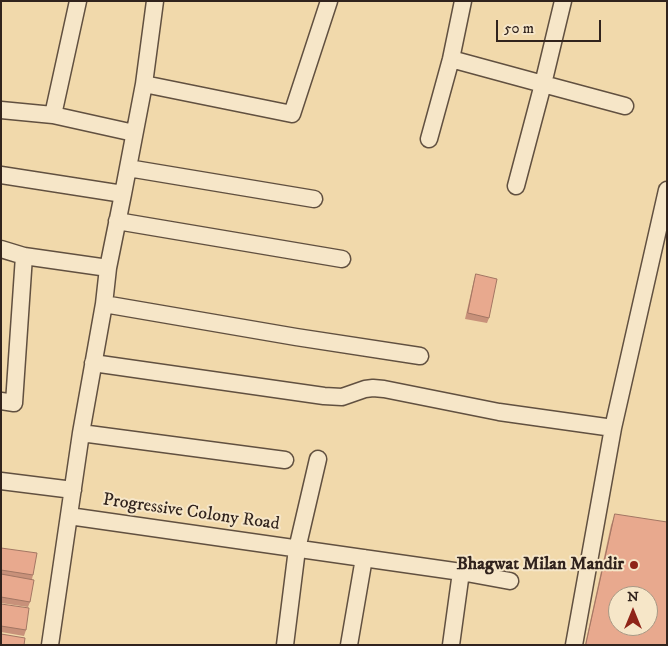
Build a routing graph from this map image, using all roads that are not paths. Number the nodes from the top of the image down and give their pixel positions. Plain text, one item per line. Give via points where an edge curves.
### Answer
1 (78, 1) edge
2 (155, 1) edge
3 (329, 1) edge
4 (463, 1) edge
5 (563, 1) edge
6 (451, 59) junction
7 (144, 84) junction
8 (543, 84) junction
9 (625, 106) dead end
10 (1, 110) edge
11 (53, 115) junction
12 (134, 133) junction
13 (429, 139) dead end
14 (128, 168) junction
15 (1, 175) edge
16 (516, 186) dead end
17 (667, 190) edge
18 (123, 194) junction
19 (314, 199) dead end
20 (117, 221) junction
21 (1, 249) edge
22 (24, 256) junction
23 (342, 259) dead end
24 (108, 268) junction
25 (104, 304) junction
26 (420, 356) dead end
27 (93, 363) junction
28 (1, 401) edge
29 (613, 428) junction
30 (81, 433) junction
31 (318, 459) dead end
32 (285, 460) dead end
33 (1, 480) edge
34 (73, 490) junction
35 (69, 516) junction
36 (303, 549) junction
37 (364, 558) junction
38 (461, 572) junction
39 (510, 581) dead end
40 (50, 645) edge
41 (284, 645) edge
42 (348, 645) edge
43 (451, 645) edge
44 (574, 645) edge

1 - 11 street
2 - 7 street
3 - 7 street via 292,114
4 - 6 street
5 - 8 street
6 - 8 street
6 - 13 street
7 - 12 street
8 - 9 street
8 - 16 street
10 - 11 street
11 - 12 street
12 - 14 street
14 - 18 street
14 - 19 street
15 - 18 street
17 - 29 street
18 - 20 street
20 - 23 street
20 - 24 street
21 - 22 street
22 - 24 street
22 - 28 street via 14,403
24 - 25 street
25 - 26 street
25 - 27 street
27 - 29 street via 324,396 384,389 499,412
27 - 30 street
29 - 44 street
30 - 32 street
30 - 34 street
31 - 36 street
33 - 34 street
34 - 35 street
35 - 36 street, Progressive Colony Road
35 - 40 street
36 - 37 street, Progressive Colony Road
36 - 41 street
37 - 38 street, Progressive Colony Road
37 - 42 street
38 - 39 street, Progressive Colony Road
38 - 43 street

